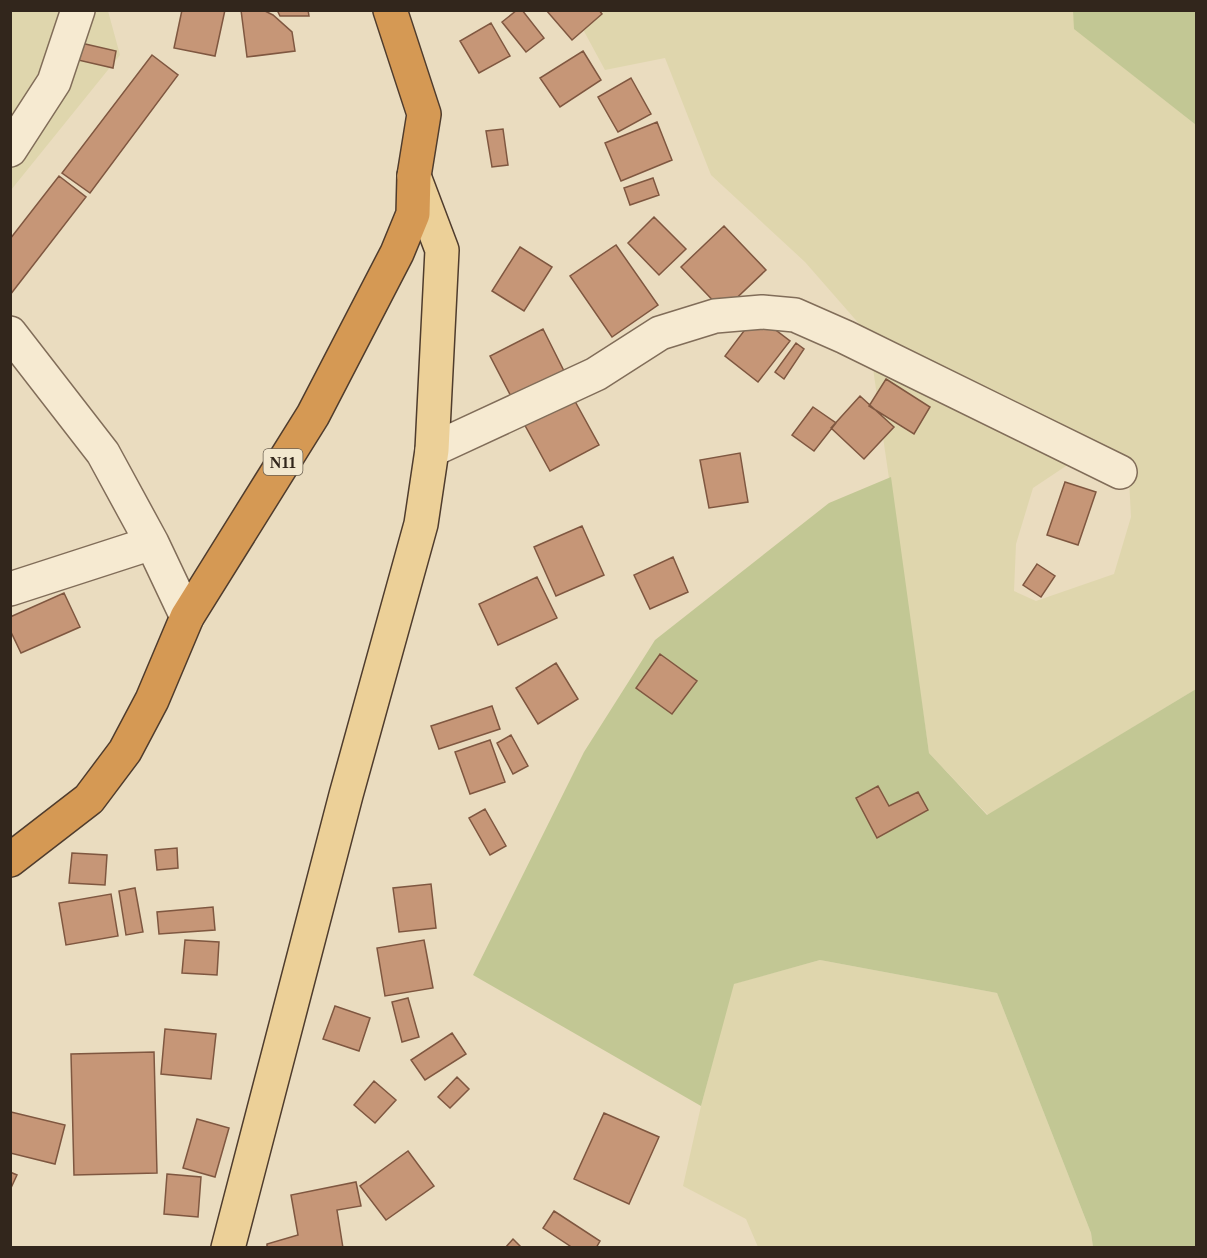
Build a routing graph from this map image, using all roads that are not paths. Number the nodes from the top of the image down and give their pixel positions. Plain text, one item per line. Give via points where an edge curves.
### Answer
1 (78, 10) edge
2 (390, 10) edge
3 (10, 150) edge
4 (414, 176) junction
5 (10, 333) edge
6 (432, 450) junction
7 (1120, 472) dead end
8 (152, 543) junction
9 (10, 589) edge
10 (187, 617) junction
11 (10, 860) edge
12 (228, 1248) edge

1 - 3 street via 54,82
2 - 4 highway, N11 via 424,114
4 - 6 main road via 441,250
4 - 10 highway, N11 via 413,214 397,253 313,415
5 - 8 street via 103,453
6 - 7 street via 596,374 660,333 715,316 762,312 795,315 846,336
6 - 12 main road via 421,524
8 - 9 street
8 - 10 street
10 - 11 highway, N11 via 152,700 125,751 89,798

